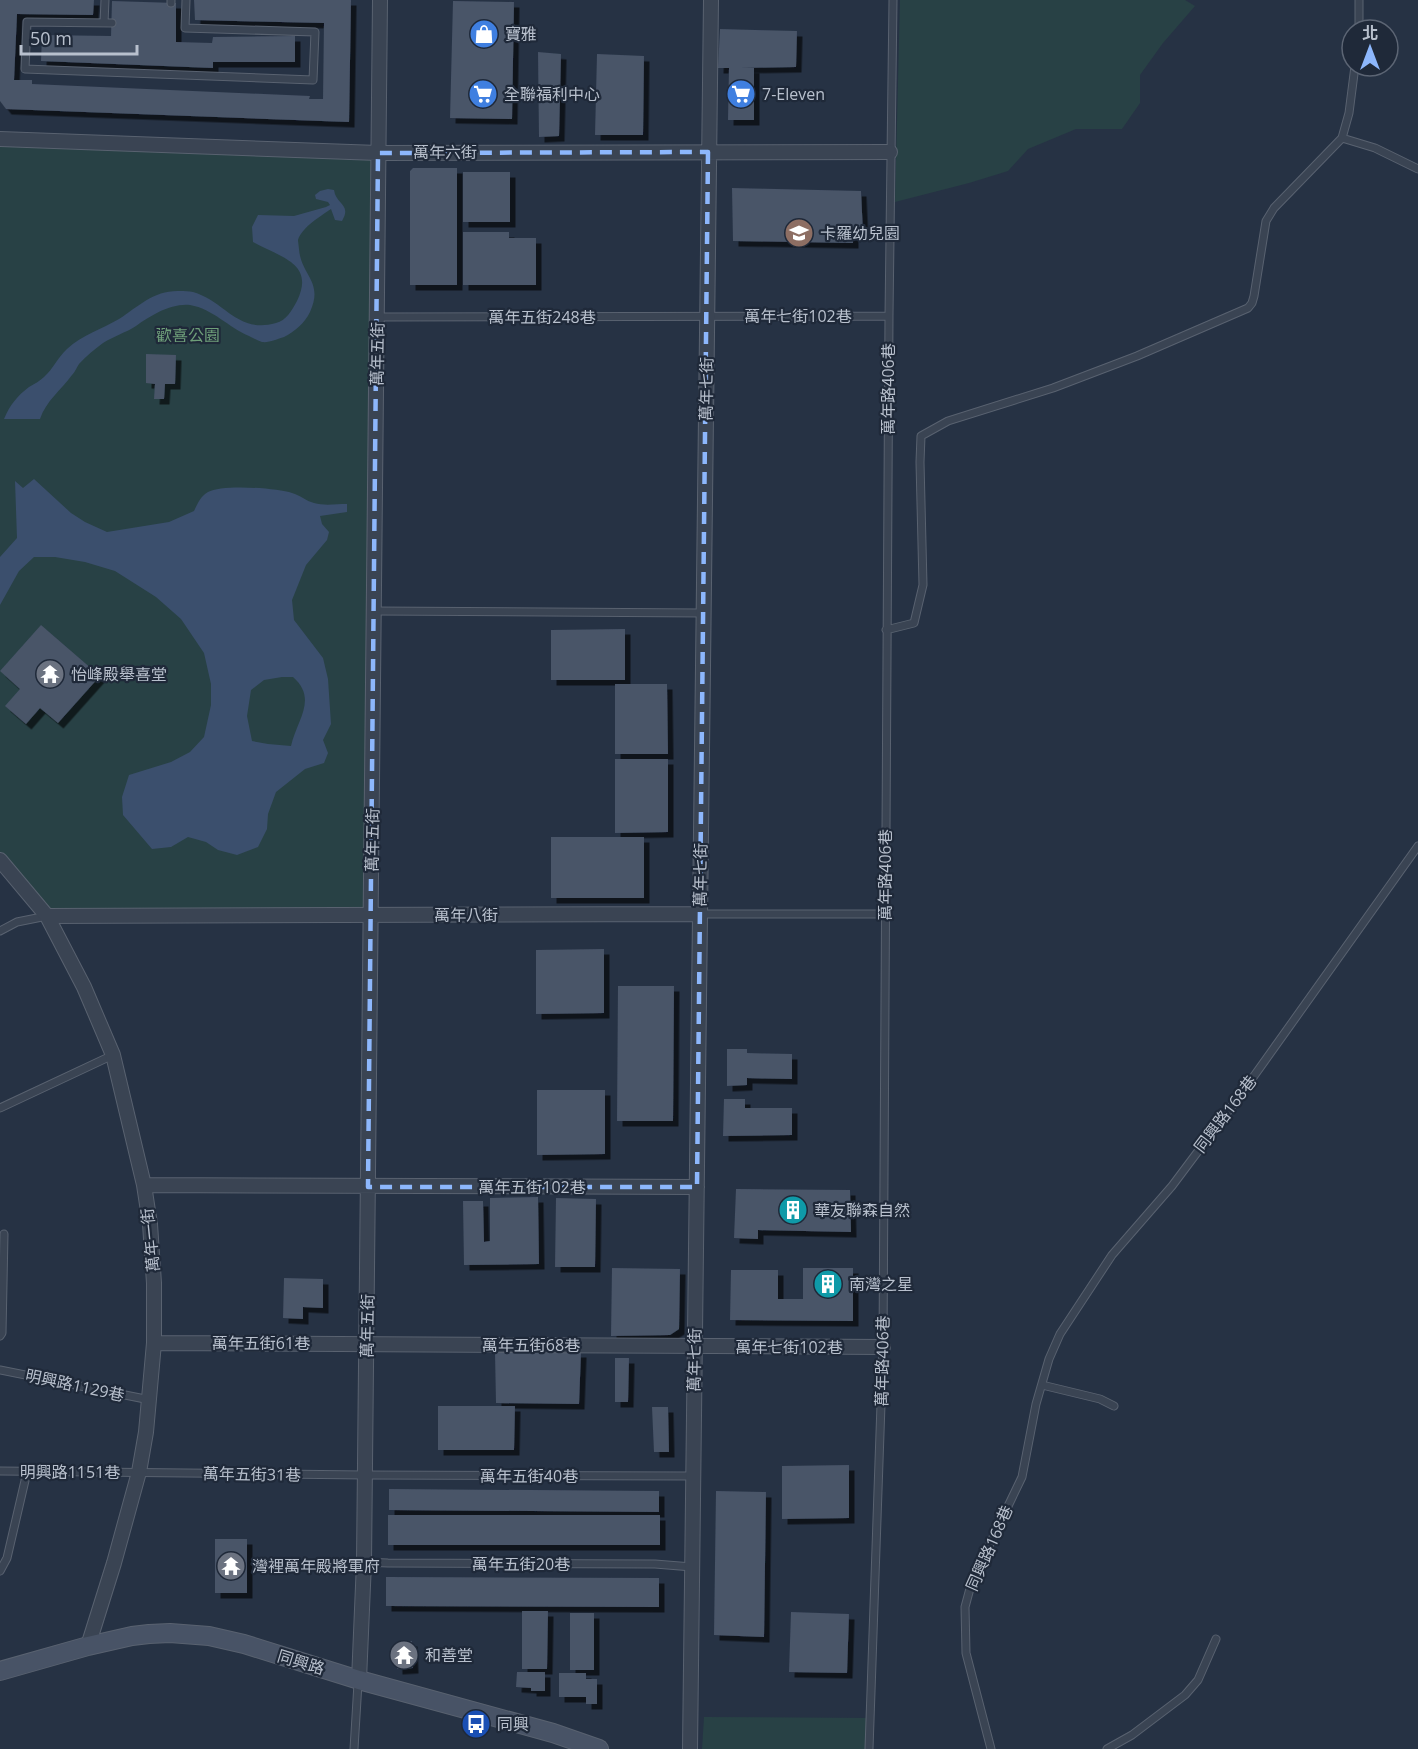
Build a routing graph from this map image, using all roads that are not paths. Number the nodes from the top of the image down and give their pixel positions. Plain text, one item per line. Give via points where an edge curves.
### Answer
1 (105, 0) edge
2 (186, 0) edge
3 (380, 0) edge
4 (711, 0) edge
5 (893, 0) edge
6 (1359, 0) edge
7 (1359, 18) edge
8 (1353, 78) edge
9 (0, 132) edge
10 (1342, 138) junction
11 (6, 139) edge
12 (708, 152) junction
13 (891, 152) junction
14 (378, 153) junction
15 (1418, 169) edge
16 (707, 316) junction
17 (889, 316) junction
18 (377, 317) junction
19 (374, 611) junction
20 (703, 613) junction
21 (886, 630) junction
22 (1418, 846) edge
23 (0, 860) edge
24 (700, 914) junction
25 (884, 914) junction
26 (371, 915) junction
27 (47, 916) junction
28 (0, 931) edge
29 (112, 1055) junction
30 (0, 1108) edge
31 (144, 1185) junction
32 (368, 1187) junction
33 (697, 1187) junction
34 (4, 1234) dead end
35 (0, 1335) edge
36 (154, 1343) junction
37 (367, 1343) junction
38 (695, 1346) junction
39 (883, 1347) junction
40 (0, 1370) edge
41 (1042, 1385) junction
42 (150, 1400) junction
43 (1114, 1406) dead end
44 (0, 1472) edge
45 (27, 1472) junction
46 (139, 1472) junction
47 (365, 1475) junction
48 (693, 1476) junction
49 (364, 1562) junction
50 (692, 1567) junction
51 (0, 1571) edge
52 (1216, 1638) dead end
53 (88, 1646) junction
54 (0, 1671) edge
55 (358, 1680) junction
56 (354, 1749) edge
57 (599, 1749) edge
58 (690, 1749) edge
59 (869, 1749) edge
60 (991, 1749) edge
61 (1107, 1749) edge

1 - 2 lane via 108,22 27,22 25,69 313,80 315,32 185,28
3 - 14 street, 萬年五街
4 - 12 street, 萬年七街
5 - 13 lane, 萬年路406巷
6 - 7 lane
8 - 10 lane
9 - 11 street
10 - 15 lane via 1375,147
10 - 21 lane via 1266,221 1254,296 1248,308 1137,356 948,421 921,436 923,585 914,623
11 - 14 street, 萬年六街
12 - 13 street, 萬年六街
12 - 14 street, 萬年六街
12 - 16 street, 萬年七街
13 - 17 lane, 萬年路406巷
14 - 18 street, 萬年五街
16 - 17 lane, 萬年七街102巷
16 - 18 lane, 萬年五街248巷
16 - 20 street, 萬年七街
17 - 21 lane, 萬年路406巷
18 - 19 street, 萬年五街
19 - 20 lane
19 - 26 street, 萬年五街
20 - 24 street, 萬年七街
21 - 25 lane, 萬年路406巷
22 - 41 lane, 同興路168巷 via 1244,1090 1172,1186 1112,1255 1060,1334
23 - 27 street, 萬年一街
24 - 25 lane, 萬年八街
24 - 26 street, 萬年八街
24 - 33 street, 萬年七街
25 - 39 lane, 萬年路406巷
26 - 27 street, 萬年八街
26 - 32 street, 萬年五街
27 - 28 lane via 17,921
27 - 29 street, 萬年一街 via 84,987
29 - 30 lane
29 - 31 street, 萬年一街
31 - 32 street, 萬年五街102巷
31 - 36 street, 萬年一街 via 154,1283
32 - 33 street, 萬年五街102巷
32 - 37 street, 萬年五街
33 - 38 street, 萬年七街
34 - 35 lane
36 - 37 street, 萬年五街61巷
36 - 42 street, 萬年一街
37 - 38 street, 萬年五街68巷
37 - 47 street, 萬年五街
38 - 39 street, 萬年七街102巷
38 - 48 street, 萬年七街
39 - 59 lane, 萬年路406巷
40 - 42 lane, 明興路1129巷
41 - 43 lane
41 - 60 lane, 同興路168巷 via 1022,1477 972,1581 965,1607 966,1653
42 - 46 street, 萬年一街
44 - 45 lane, 明興路1151巷
45 - 46 lane, 明興路1151巷
45 - 51 lane via 7,1558
46 - 47 lane, 萬年五街31巷
46 - 53 street, 萬年一街
47 - 48 lane, 萬年五街40巷
47 - 49 street, 萬年五街
48 - 50 street, 萬年七街
49 - 50 lane, 萬年五街20巷
49 - 55 street, 萬年五街
50 - 58 street, 萬年七街
52 - 61 lane via 1198,1680 1185,1695
53 - 54 street, 同興路
53 - 55 street, 同興路 via 149,1634 209,1636
55 - 56 lane
55 - 57 street, 同興路

